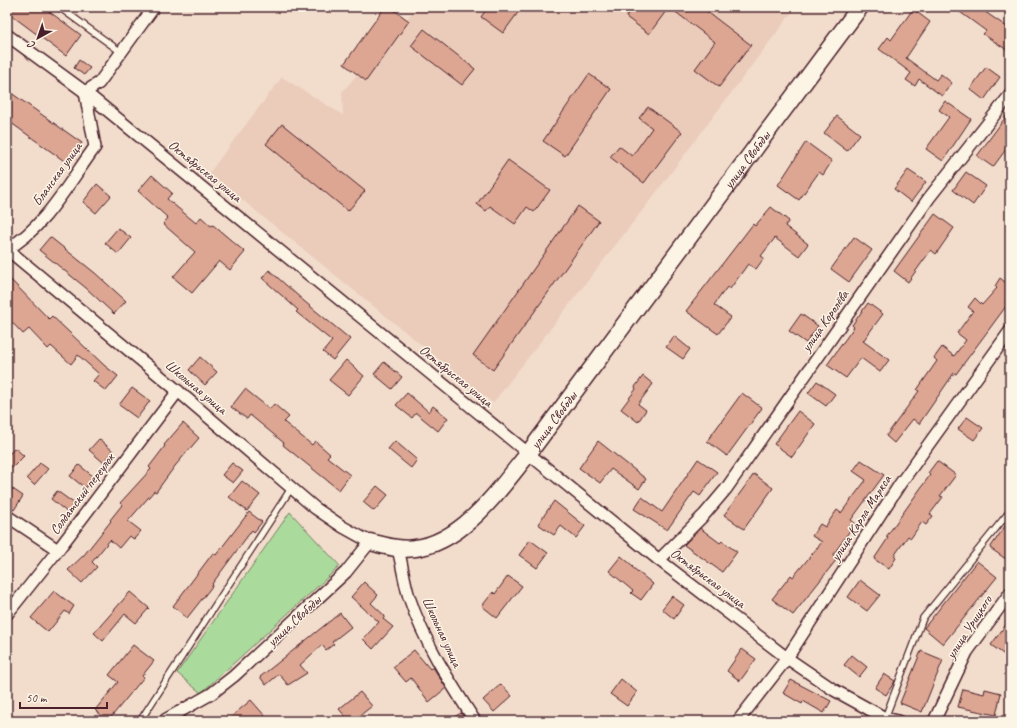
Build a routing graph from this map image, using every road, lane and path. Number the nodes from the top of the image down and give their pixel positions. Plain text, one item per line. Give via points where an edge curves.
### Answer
1 (154, 7) edge
2 (860, 7) edge
3 (61, 8) edge
4 (7, 35) edge
5 (121, 52) junction
6 (85, 92) junction
7 (1010, 94) edge
8 (7, 249) edge
9 (1010, 332) edge
10 (178, 391) junction
11 (528, 454) junction
12 (292, 488) junction
13 (1010, 511) edge
14 (7, 516) edge
15 (370, 542) junction
16 (398, 549) junction
17 (58, 550) junction
18 (659, 560) junction
19 (1010, 593) edge
20 (7, 614) edge
21 (787, 658) junction
22 (885, 718) junction
23 (140, 721) edge
24 (163, 721) edge
25 (475, 721) edge
26 (738, 721) edge
27 (898, 721) edge
28 (934, 721) edge

1 - 5 street
2 - 11 street, улица Свободы
3 - 5 lane
4 - 6 street, Октябрьская улица
5 - 6 street via 99,83
6 - 8 street, Бланская улица via 95,147 44,217 20,242
6 - 11 street, Октябрьская улица
7 - 18 street, улица Королёва via 929,198 726,489
8 - 10 street, Школьная улица
9 - 21 street, улица Карла Маркса via 900,484
10 - 12 street, Школьная улица
10 - 17 street, Солдатский переулок
11 - 16 street, улица Свободы via 478,514 448,537 422,547
11 - 18 street, Октябрьская улица
12 - 15 street, Школьная улица via 342,527
12 - 23 lane
13 - 22 lane via 923,618
14 - 17 street
15 - 16 street, улица Свободы
15 - 24 street, улица Свободы via 346,572 234,676 211,694
16 - 25 street, Школьная улица via 409,596 423,634
17 - 20 street, Солдатский переулок
18 - 21 street, Октябрьская улица
19 - 28 street, улица Урицкого via 967,652
21 - 22 street, Октябрьская улица via 834,690
21 - 26 street, улица Карла Маркса
22 - 27 street, Октябрьская улица

